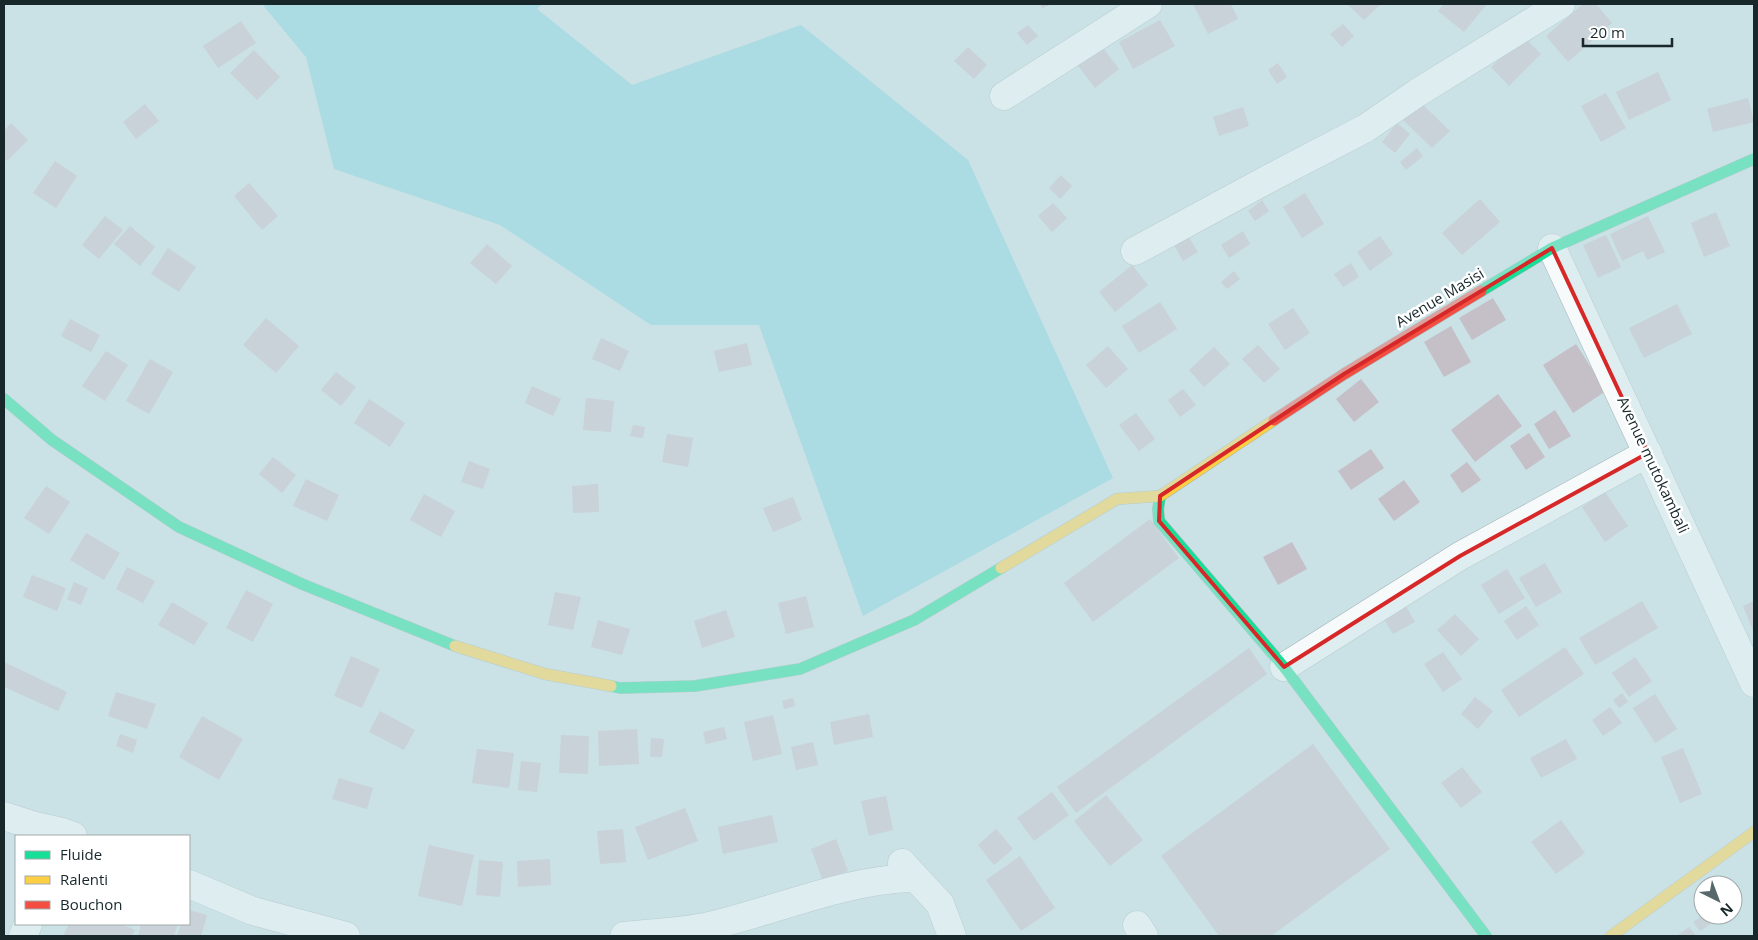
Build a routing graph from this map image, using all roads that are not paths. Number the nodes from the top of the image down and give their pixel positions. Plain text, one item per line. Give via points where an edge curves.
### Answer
1 (1148, 4) edge
2 (1561, 4) edge
3 (1004, 96) dead end
4 (1754, 159) edge
5 (1552, 248) junction
6 (1135, 251) dead end
7 (4, 399) edge
8 (1648, 453) junction
9 (1160, 496) junction
10 (1284, 667) junction
11 (1754, 683) edge
12 (4, 816) edge
13 (1754, 832) edge
14 (65, 835) edge
15 (190, 884) edge
16 (705, 932) edge
17 (346, 936) edge
18 (624, 936) edge
19 (952, 936) edge
20 (1486, 936) edge
21 (1611, 936) edge

1 - 3 street
2 - 6 street via 1366,128
4 - 5 main road, Avenue Masisi
5 - 8 street, Avenue mutokambali
5 - 9 main road, Avenue Masisi via 1344,374
7 - 9 main road via 52,440 179,527 302,584 454,646 545,674 620,688 695,686 800,669 914,620 1117,499
8 - 10 street via 1460,556
8 - 11 street, Avenue mutokambali
9 - 10 main road via 1159,521
10 - 20 main road
12 - 14 street
13 - 21 main road
15 - 17 street via 253,911
16 - 18 street
16 - 19 street via 848,887 910,878 902,863 940,904

